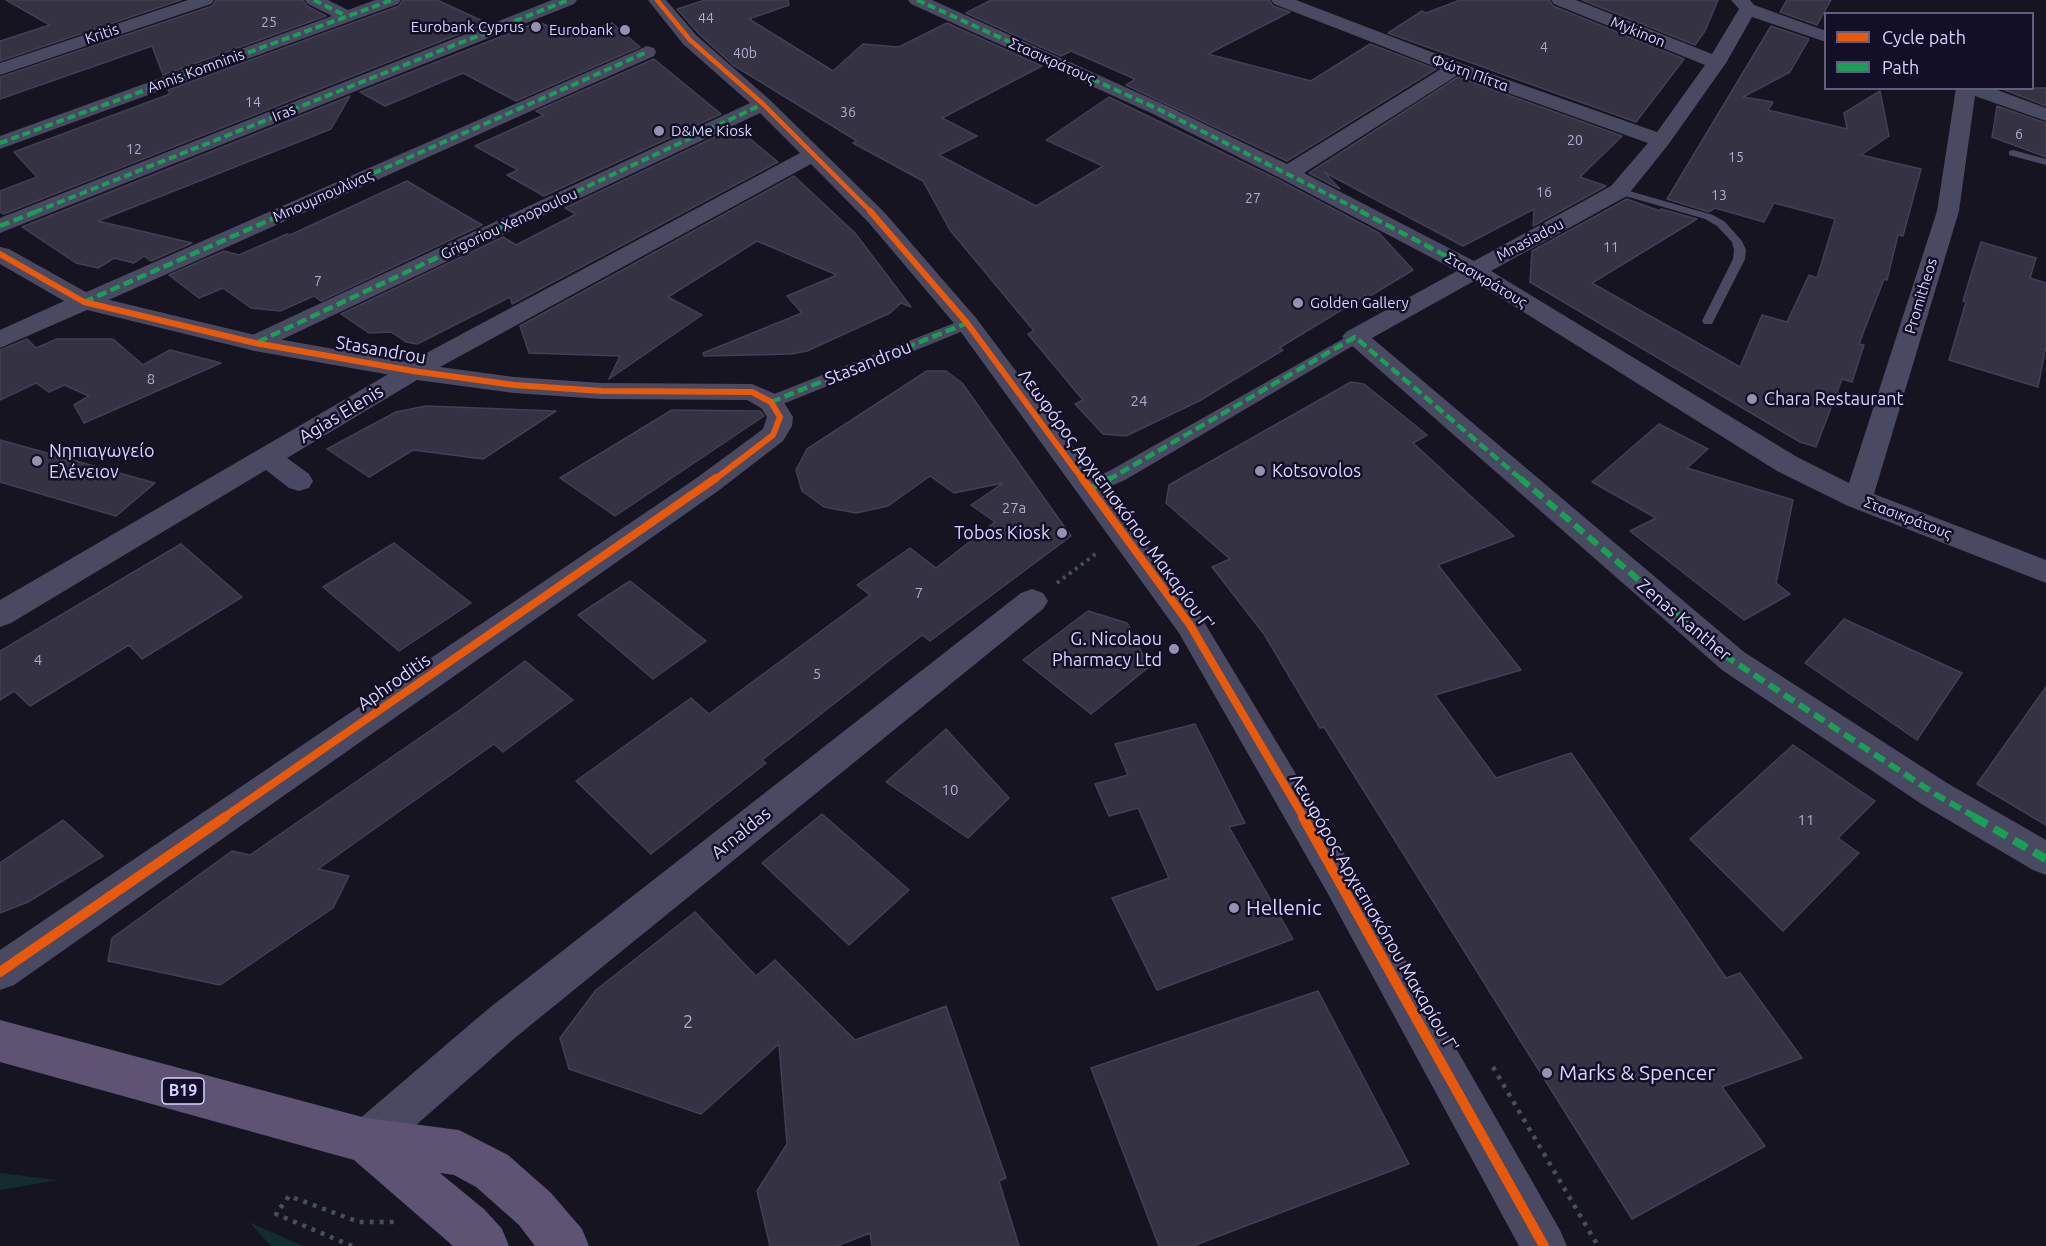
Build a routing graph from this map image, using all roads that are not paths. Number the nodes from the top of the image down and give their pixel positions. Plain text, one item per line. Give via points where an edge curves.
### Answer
1 (205, 0) edge
2 (314, 0) edge
3 (392, 0) edge
4 (568, 0) edge
5 (657, 0) edge
6 (917, 0) edge
7 (1280, 0) edge
8 (1560, 0) edge
9 (1744, 5) edge
10 (346, 16) junction
11 (1824, 36) edge
12 (647, 52) dead end
13 (1716, 63) junction
14 (1456, 68) junction
15 (0, 69) edge
16 (1966, 90) edge
17 (1977, 90) edge
18 (763, 104) junction
19 (2046, 115) edge
20 (1661, 141) junction
21 (0, 143) edge
22 (2013, 153) dead end
23 (814, 154) junction
24 (2046, 162) edge
25 (1288, 173) junction
26 (1619, 191) junction
27 (0, 226) edge
28 (0, 254) edge
29 (1473, 270) junction
30 (84, 302) junction
31 (1708, 321) dead end
32 (967, 323) junction
33 (1355, 337) junction
34 (0, 340) edge
35 (255, 343) junction
36 (413, 371) junction
37 (771, 402) junction
38 (267, 458) junction
39 (299, 481) dead end
40 (1091, 488) junction
41 (1858, 499) junction
42 (2046, 572) edge
43 (1032, 601) road end
44 (0, 615) edge
45 (2046, 859) edge
46 (0, 972) edge
47 (0, 1041) edge
48 (366, 1141) junction
49 (485, 1246) edge
50 (565, 1246) edge
51 (1544, 1246) edge

1 - 15 street, Kritis
2 - 10 street
3 - 10 street, Annis Komninis
4 - 27 street, Iras
5 - 18 street, Λεωφόρος Αρχιεπισκόπου Μακαρίου Γ' via 690,40
6 - 25 street, Στασικράτους via 1158,109
7 - 14 street, Φώτη Πίττα
8 - 13 street, Mykinon
9 - 11 street
9 - 13 street, Mnasiadou
10 - 21 street, Annis Komninis
12 - 30 street, Μπουμπουλίνας
13 - 20 street, Mnasiadou
14 - 20 street, Φώτη Πίττα
14 - 25 street
16 - 41 street, Promitheos via 1948,211
17 - 19 street
18 - 23 street, Λεωφόρος Αρχιεπισκόπου Μακαρίου Γ'
18 - 35 street, Grigoriou Xenopoulou
20 - 26 street, Mnasiadou
22 - 24 lane
23 - 32 street, Λεωφόρος Αρχιεπισκόπου Μακαρίου Γ' via 877,218
23 - 36 street, Agias Elenis
25 - 29 street, Στασικράτους
26 - 29 street, Mnasiadou
26 - 31 lane via 1709,217 1737,241 1739,258
28 - 30 street, Stasandrou
29 - 33 street, Mnasiadou
29 - 41 street, Στασικράτους via 1787,464
30 - 34 street, Μπουμπουλίνας
30 - 35 street, Stasandrou
32 - 37 street, Stasandrou
32 - 40 street, Λεωφόρος Αρχιεπισκόπου Μακαρίου Γ'
33 - 40 street, Mnasiadou
33 - 45 street, Zenas Kanther via 1733,661 1935,794
35 - 36 street, Stasandrou
36 - 37 street, Stasandrou via 514,385 602,391 752,392
36 - 38 street, Agias Elenis
37 - 46 street, Aphroditis via 780,417 778,426 750,454
38 - 39 street
38 - 44 street, Agias Elenis
40 - 51 street, Λεωφόρος Αρχιεπισκόπου Μακαρίου Γ' via 1196,635 1341,882
41 - 42 street, Στασικράτους
43 - 48 street, Arnaldas via 502,1023
47 - 48 main road, B19
48 - 49 main road, B19
48 - 50 main road, B19 via 459,1153 492,1171 535,1209

